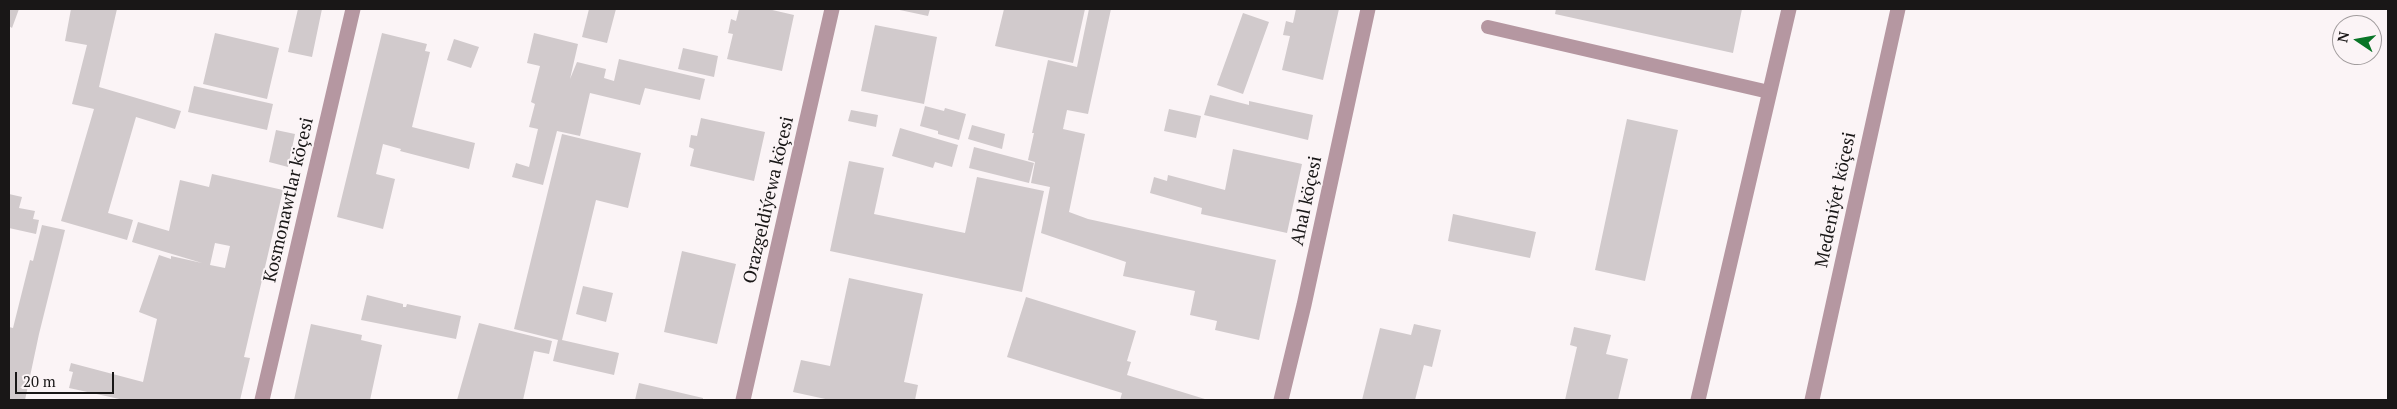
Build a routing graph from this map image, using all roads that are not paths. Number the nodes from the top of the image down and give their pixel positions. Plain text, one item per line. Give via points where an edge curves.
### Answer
1 (353, 9) edge
2 (832, 9) edge
3 (1368, 9) edge
4 (1789, 9) edge
5 (1898, 9) edge
6 (1488, 27) dead end
7 (1770, 92) junction
8 (262, 400) edge
9 (743, 400) edge
10 (1281, 400) edge
11 (1698, 400) edge
12 (1812, 400) edge

1 - 8 street, Kosmonawtlar köçesi
2 - 9 street, Orazgeldiýewa köçesi
3 - 10 street, Ahal köçesi
4 - 7 street
5 - 12 street, Medeniýet köçesi
6 - 7 lane
7 - 11 street

